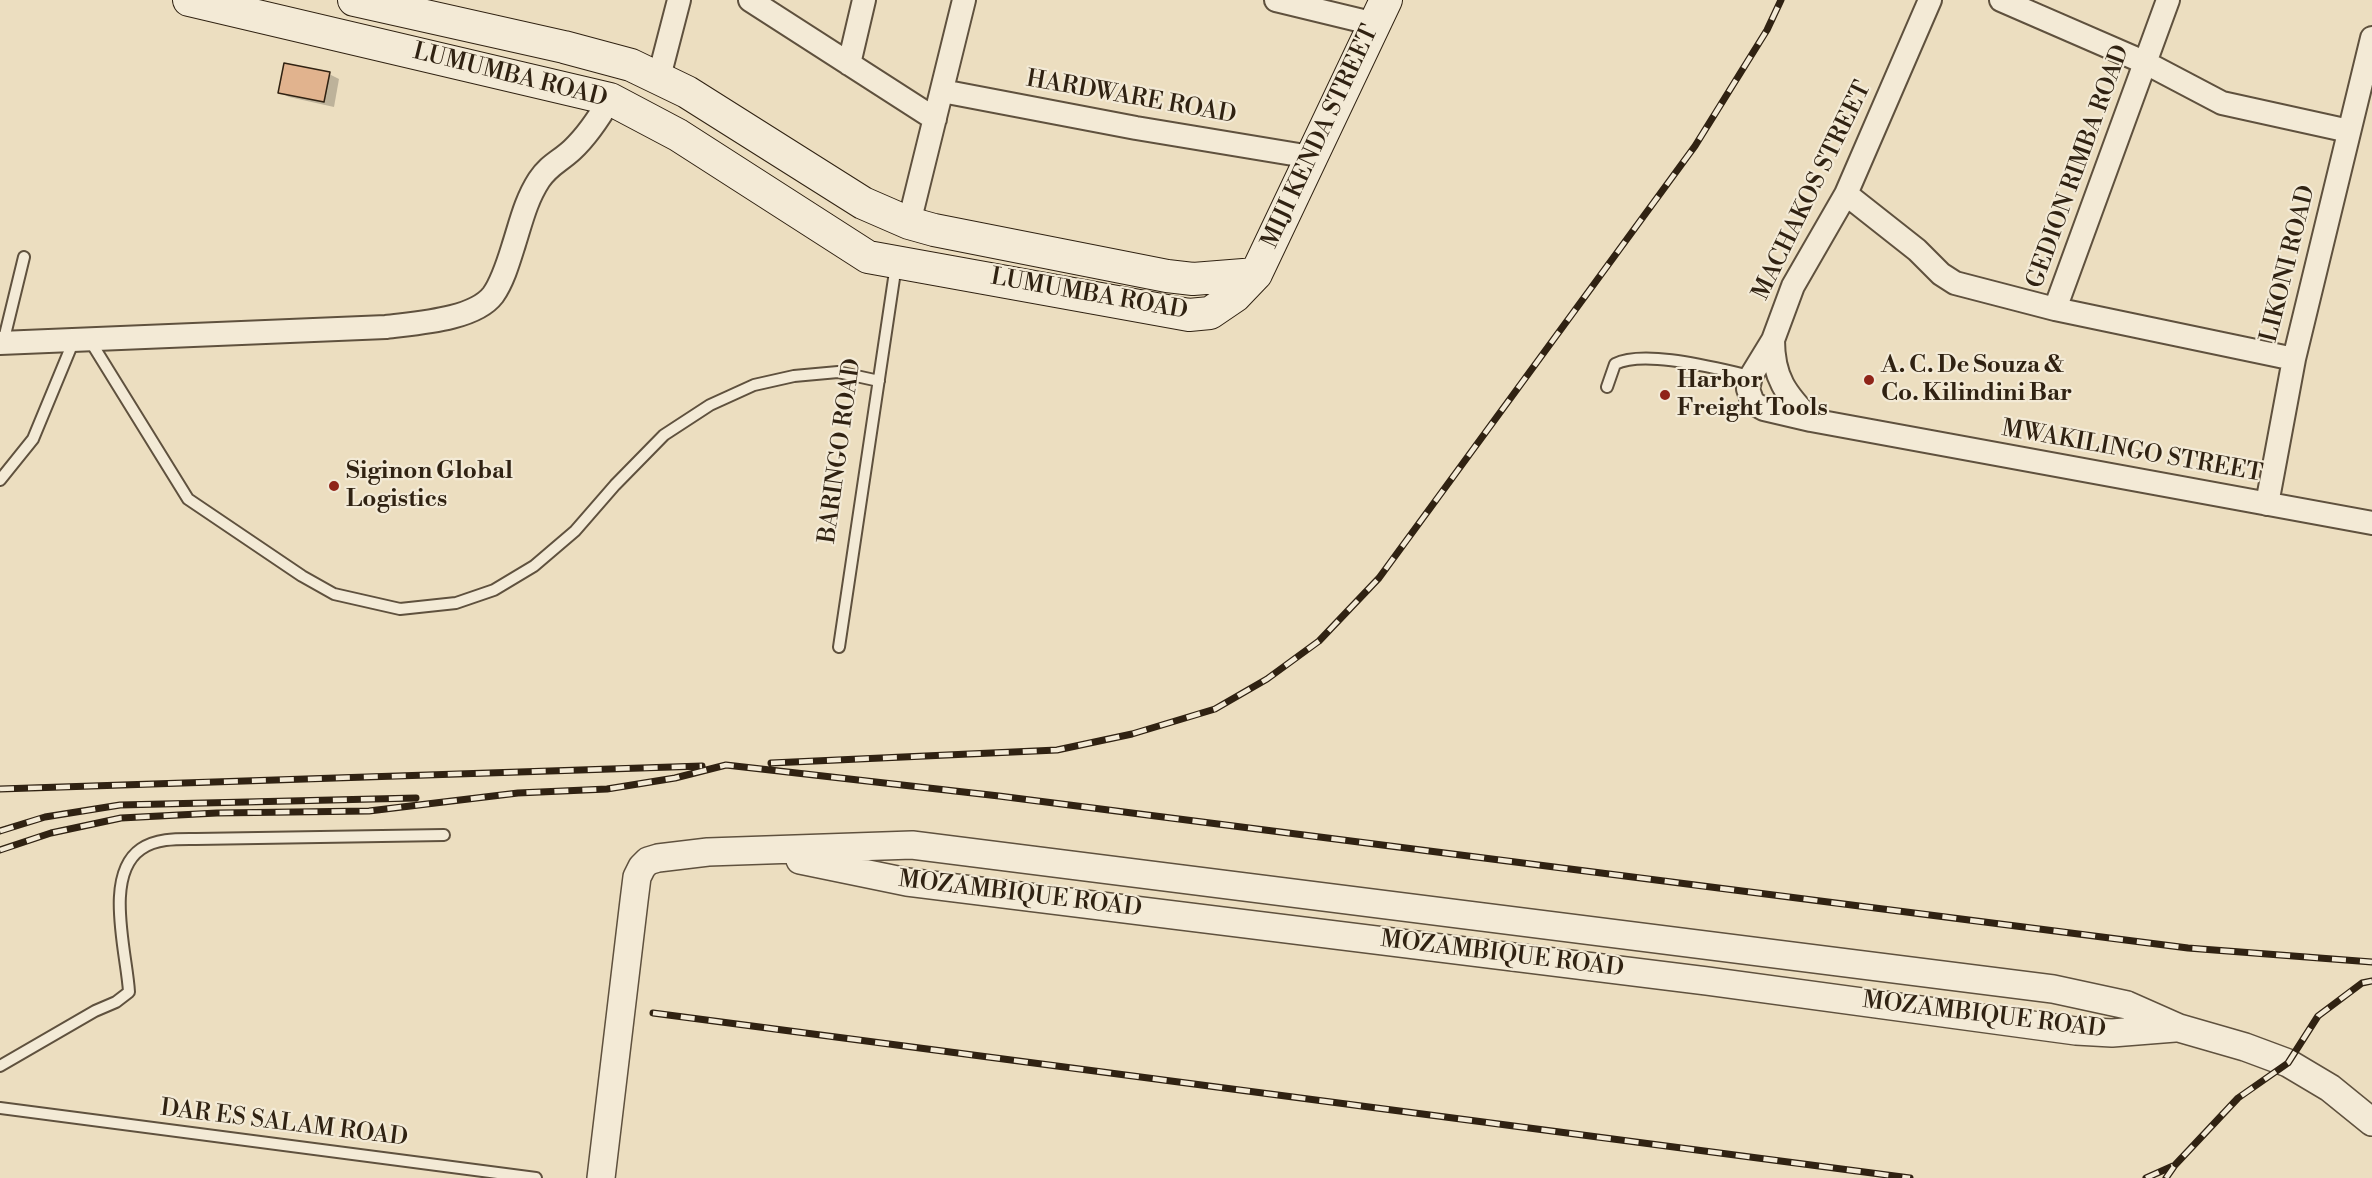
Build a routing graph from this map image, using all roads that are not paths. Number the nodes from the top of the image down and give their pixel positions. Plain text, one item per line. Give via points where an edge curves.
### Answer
1 (189, 0) edge
2 (354, 0) edge
3 (679, 0) edge
4 (864, 0) edge
5 (964, 0) edge
6 (1276, 0) edge
7 (1930, 0) edge
8 (2001, 0) edge
9 (2168, 0) edge
10 (759, 3) edge
11 (1381, 12) edge
12 (2372, 38) edge
13 (2146, 63) junction
14 (849, 64) junction
15 (659, 77) junction
16 (942, 91) junction
17 (610, 99) junction
18 (935, 118) junction
19 (2349, 131) junction
20 (1311, 157) junction
21 (1846, 194) junction
22 (909, 223) junction
23 (24, 258) dead end
24 (896, 262) junction
25 (1095, 263) junction
26 (1256, 274) junction
27 (1088, 297) junction
28 (2055, 309) junction
29 (82, 340) junction
30 (1773, 340) junction
31 (1, 343) edge
32 (2294, 359) junction
33 (1751, 376) junction
34 (879, 381) junction
35 (1606, 387) dead end
36 (1811, 420) junction
37 (0, 480) edge
38 (2267, 504) junction
39 (2372, 522) edge
40 (839, 647) dead end
41 (444, 835) dead end
42 (755, 851) junction
43 (2179, 1028) junction
44 (0, 1066) edge
45 (0, 1108) edge
46 (2372, 1122) edge
47 (536, 1178) edge
48 (601, 1178) edge

1 - 17 main road, LUMUMBA ROAD
2 - 15 main road, LUMUMBA ROAD via 564,47 631,65
3 - 15 street
4 - 14 street
5 - 16 street
6 - 11 street
7 - 21 street, MACHAKOS STREET
8 - 13 street
9 - 13 street, GEDION RIMBA ROAD
10 - 14 street
11 - 20 main road, MIJI KENDA STREET
12 - 19 street, LIKONI ROAD
13 - 19 street via 2222,103
13 - 28 street, GEDION RIMBA ROAD
14 - 18 street
15 - 22 main road, LUMUMBA ROAD via 862,203
16 - 18 street
16 - 20 street, HARDWARE ROAD
17 - 24 main road, LUMUMBA ROAD via 678,135 868,257
17 - 29 street via 589,131 547,167 535,186 493,294 479,307 443,319 386,327
18 - 22 street
19 - 32 street, LIKONI ROAD
20 - 26 main road, MIJI KENDA STREET
21 - 28 street, GEDION RIMBA ROAD via 1955,283
21 - 30 street, MACHAKOS STREET via 1793,286
22 - 25 main road, LUMUMBA ROAD
23 - 31 lane
24 - 27 main road, LUMUMBA ROAD
24 - 34 lane, BARINGO ROAD
25 - 26 main road, LUMUMBA ROAD via 1193,279
25 - 27 street
26 - 27 main road, LUMUMBA ROAD via 1235,296 1209,313 1189,315
28 - 32 street
29 - 31 street
29 - 34 lane via 188,499 334,594 400,609 456,603 494,590 534,566 575,531 664,435 710,405 754,384 838,372
29 - 37 lane via 33,439
30 - 33 street, MACHAKOS STREET
30 - 36 street via 1776,368 1787,395
32 - 38 street, LIKONI ROAD
33 - 35 lane via 1687,363 1626,358 1615,364
33 - 36 street, MWAKILINGO STREET via 1748,389 1753,403
34 - 40 lane, BARINGO ROAD
36 - 38 street, MWAKILINGO STREET
38 - 39 street, MWAKILINGO STREET
41 - 44 lane via 164,840 142,849 126,870 120,892 121,940 129,992
42 - 43 street, MOZAMBIQUE ROAD via 908,882 1695,979 2076,1031 2112,1033
42 - 43 street, MOZAMBIQUE ROAD via 912,845 1711,944 2053,989 2127,1005
42 - 48 street, MOZAMBIQUE ROAD via 658,858 648,861 637,877
43 - 46 street via 2288,1063 2330,1088
45 - 47 lane, DAR ES SALAM ROAD

